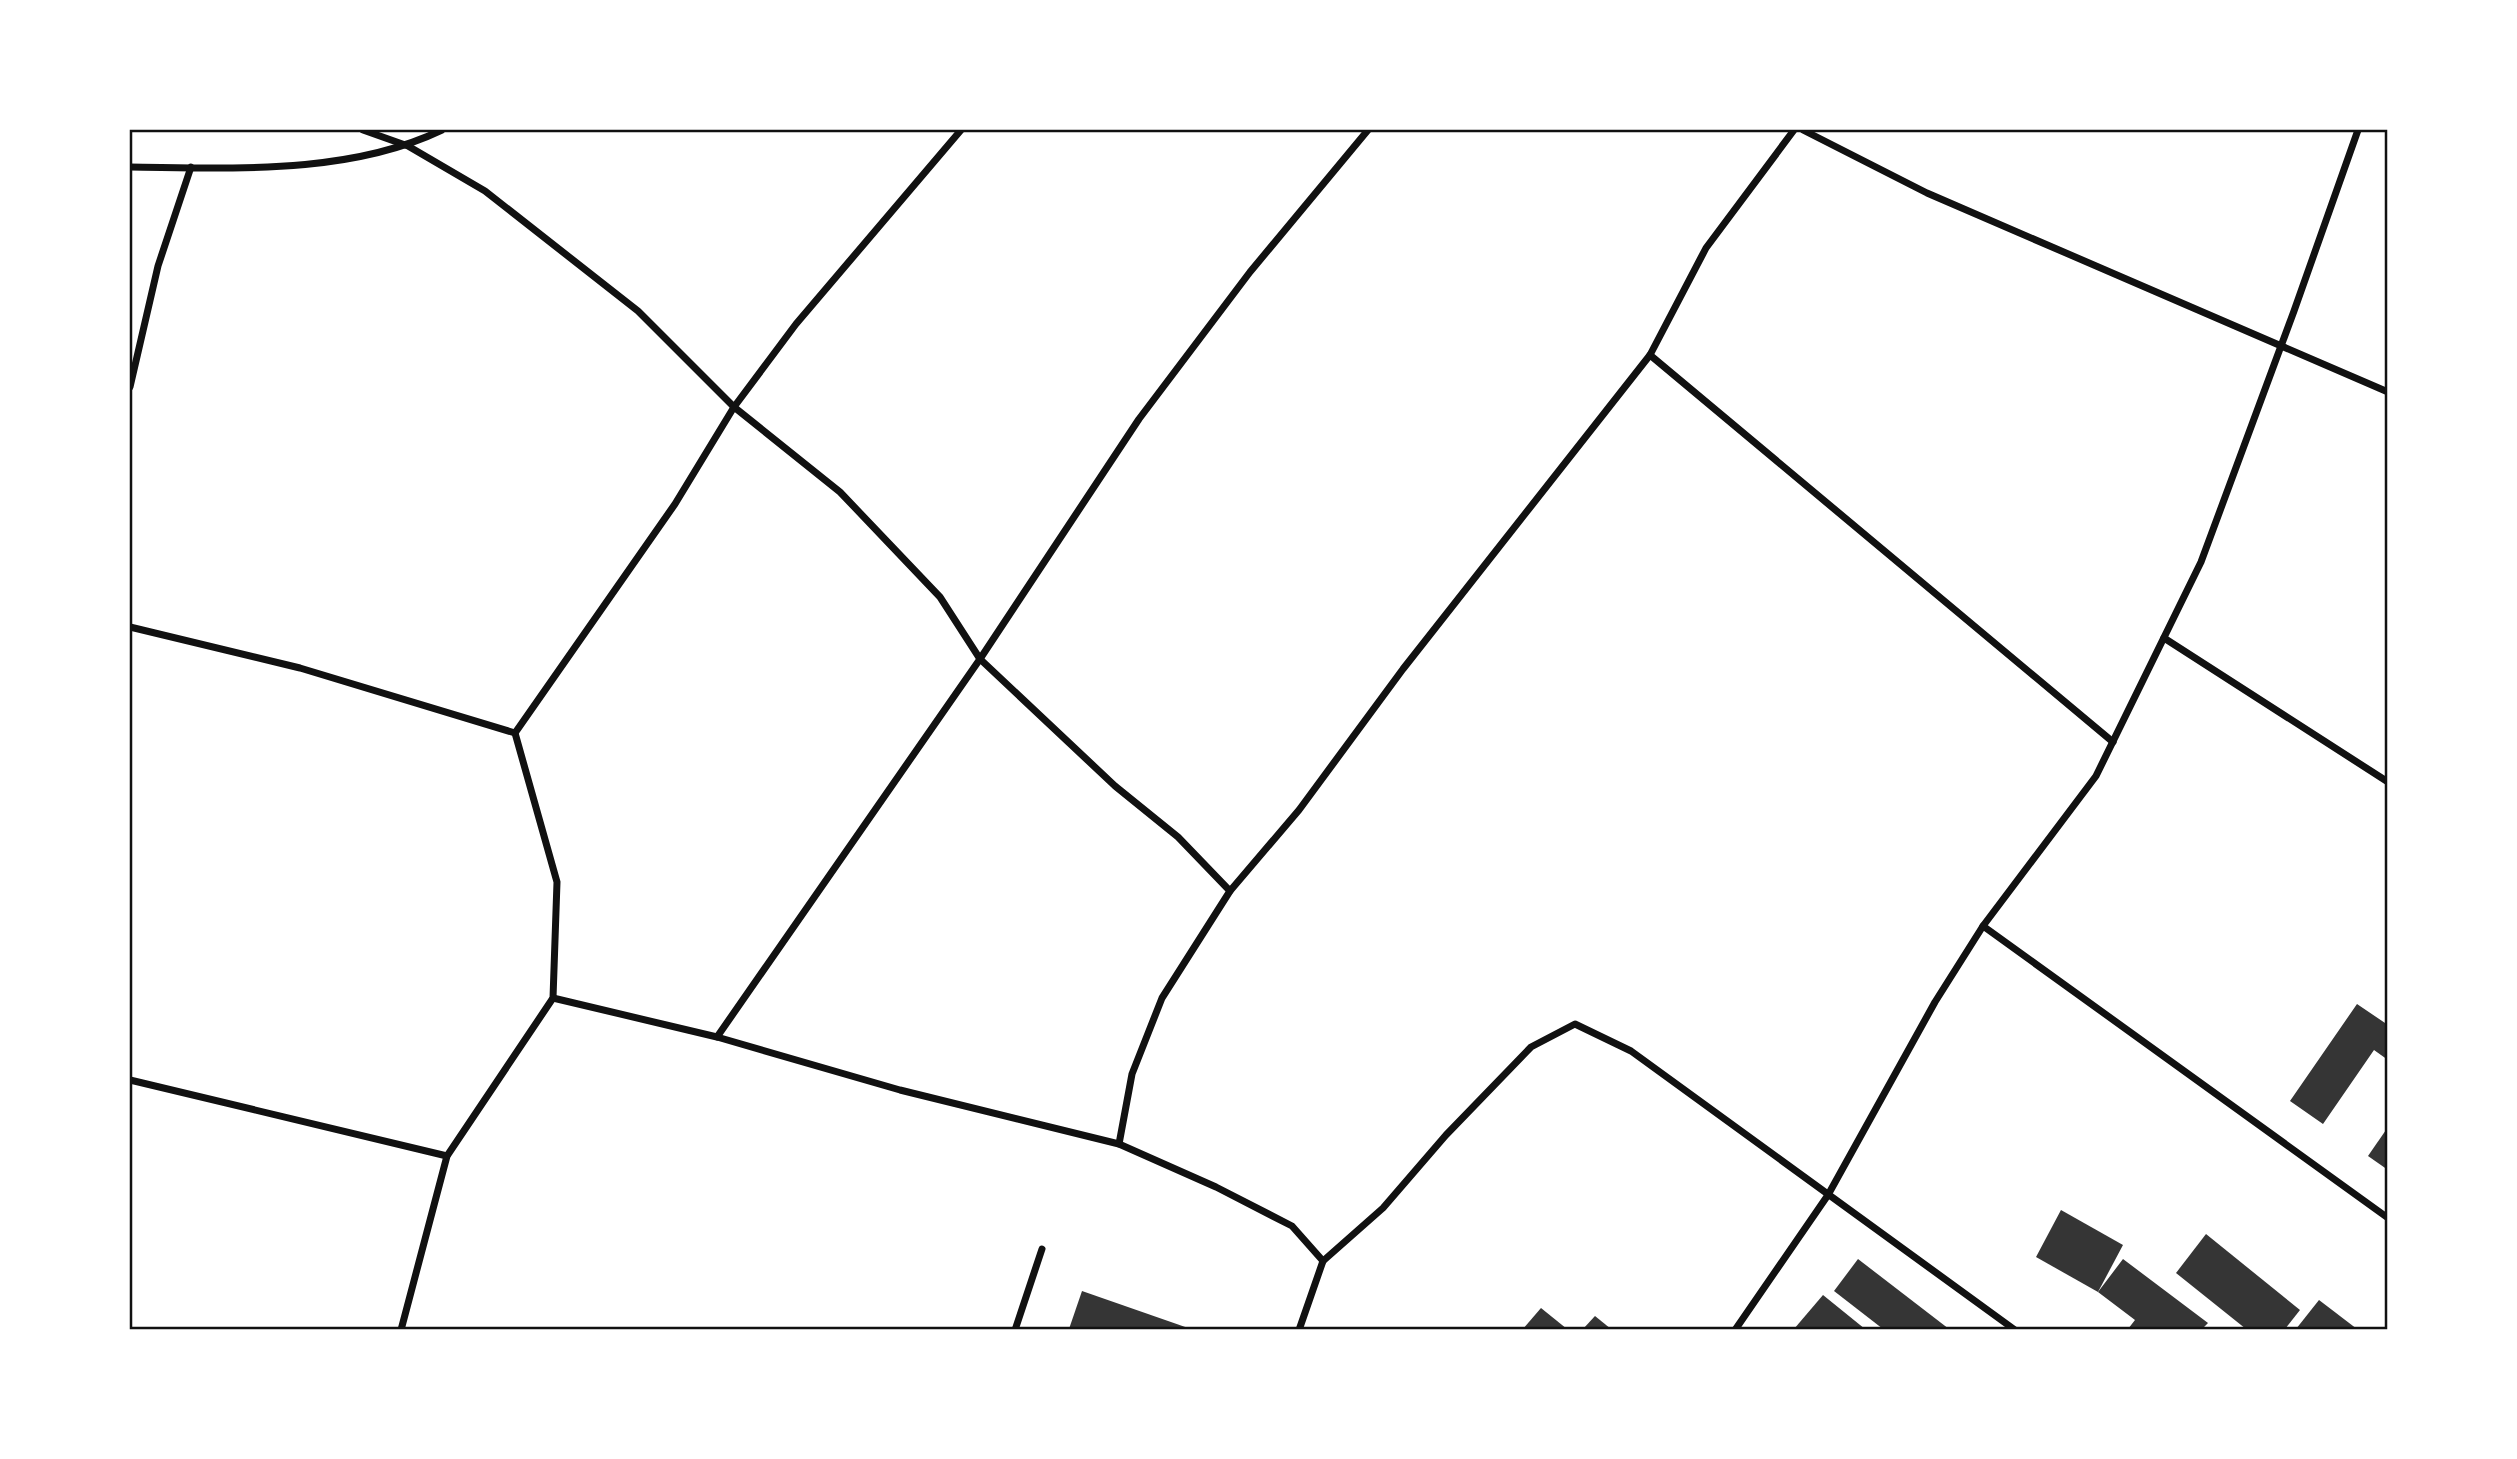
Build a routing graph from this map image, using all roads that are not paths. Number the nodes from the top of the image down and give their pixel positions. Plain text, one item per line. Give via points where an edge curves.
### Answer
1 (363, 130) edge
2 (442, 130) edge
3 (961, 130) edge
4 (1368, 130) edge
5 (1794, 130) edge
6 (1803, 130) edge
7 (2358, 130) edge
8 (408, 146) junction
9 (130, 167) edge
10 (191, 167) junction
11 (2281, 346) junction
12 (1650, 355) junction
13 (130, 387) edge
14 (2388, 392) edge
15 (734, 407) junction
16 (130, 626) edge
17 (2164, 638) junction
18 (981, 659) junction
19 (515, 733) junction
20 (2113, 742) junction
21 (2388, 782) edge
22 (1230, 891) junction
23 (1983, 926) junction
24 (553, 998) junction
25 (717, 1037) junction
26 (130, 1080) edge
27 (1119, 1144) junction
28 (447, 1156) junction
29 (1828, 1195) junction
30 (2388, 1217) edge
31 (1042, 1249) dead end
32 (1323, 1261) junction
33 (401, 1329) edge
34 (1015, 1329) edge
35 (1299, 1329) edge
36 (1735, 1329) edge
37 (2015, 1329) edge

1 - 8 street
2 - 8 street
3 - 15 street via 796,324
4 - 18 street via 1250,272 1139,419
5 - 12 street via 1706,248
6 - 11 street via 1927,194
7 - 11 street
8 - 10 street via 311,163
8 - 15 street via 485,191 638,311
9 - 10 street
10 - 13 street via 158,266
11 - 14 street
11 - 17 street via 2201,562
12 - 20 street
12 - 22 street via 1403,669 1299,810
15 - 18 street via 840,492 940,597
15 - 19 street via 675,504
16 - 19 street via 300,668
17 - 20 street
17 - 21 street
18 - 22 street via 1115,786 1178,837
18 - 25 street
19 - 24 street via 557,882
20 - 23 street via 2096,776
22 - 27 street via 1162,998 1132,1074
23 - 29 street
23 - 30 street
24 - 25 street
24 - 28 street
25 - 27 street via 900,1090
26 - 28 street
27 - 32 street via 1292,1226
28 - 33 street
29 - 32 street via 1631,1051 1575,1024 1531,1047 1383,1208
29 - 36 street
29 - 37 street
31 - 34 street
32 - 35 street

